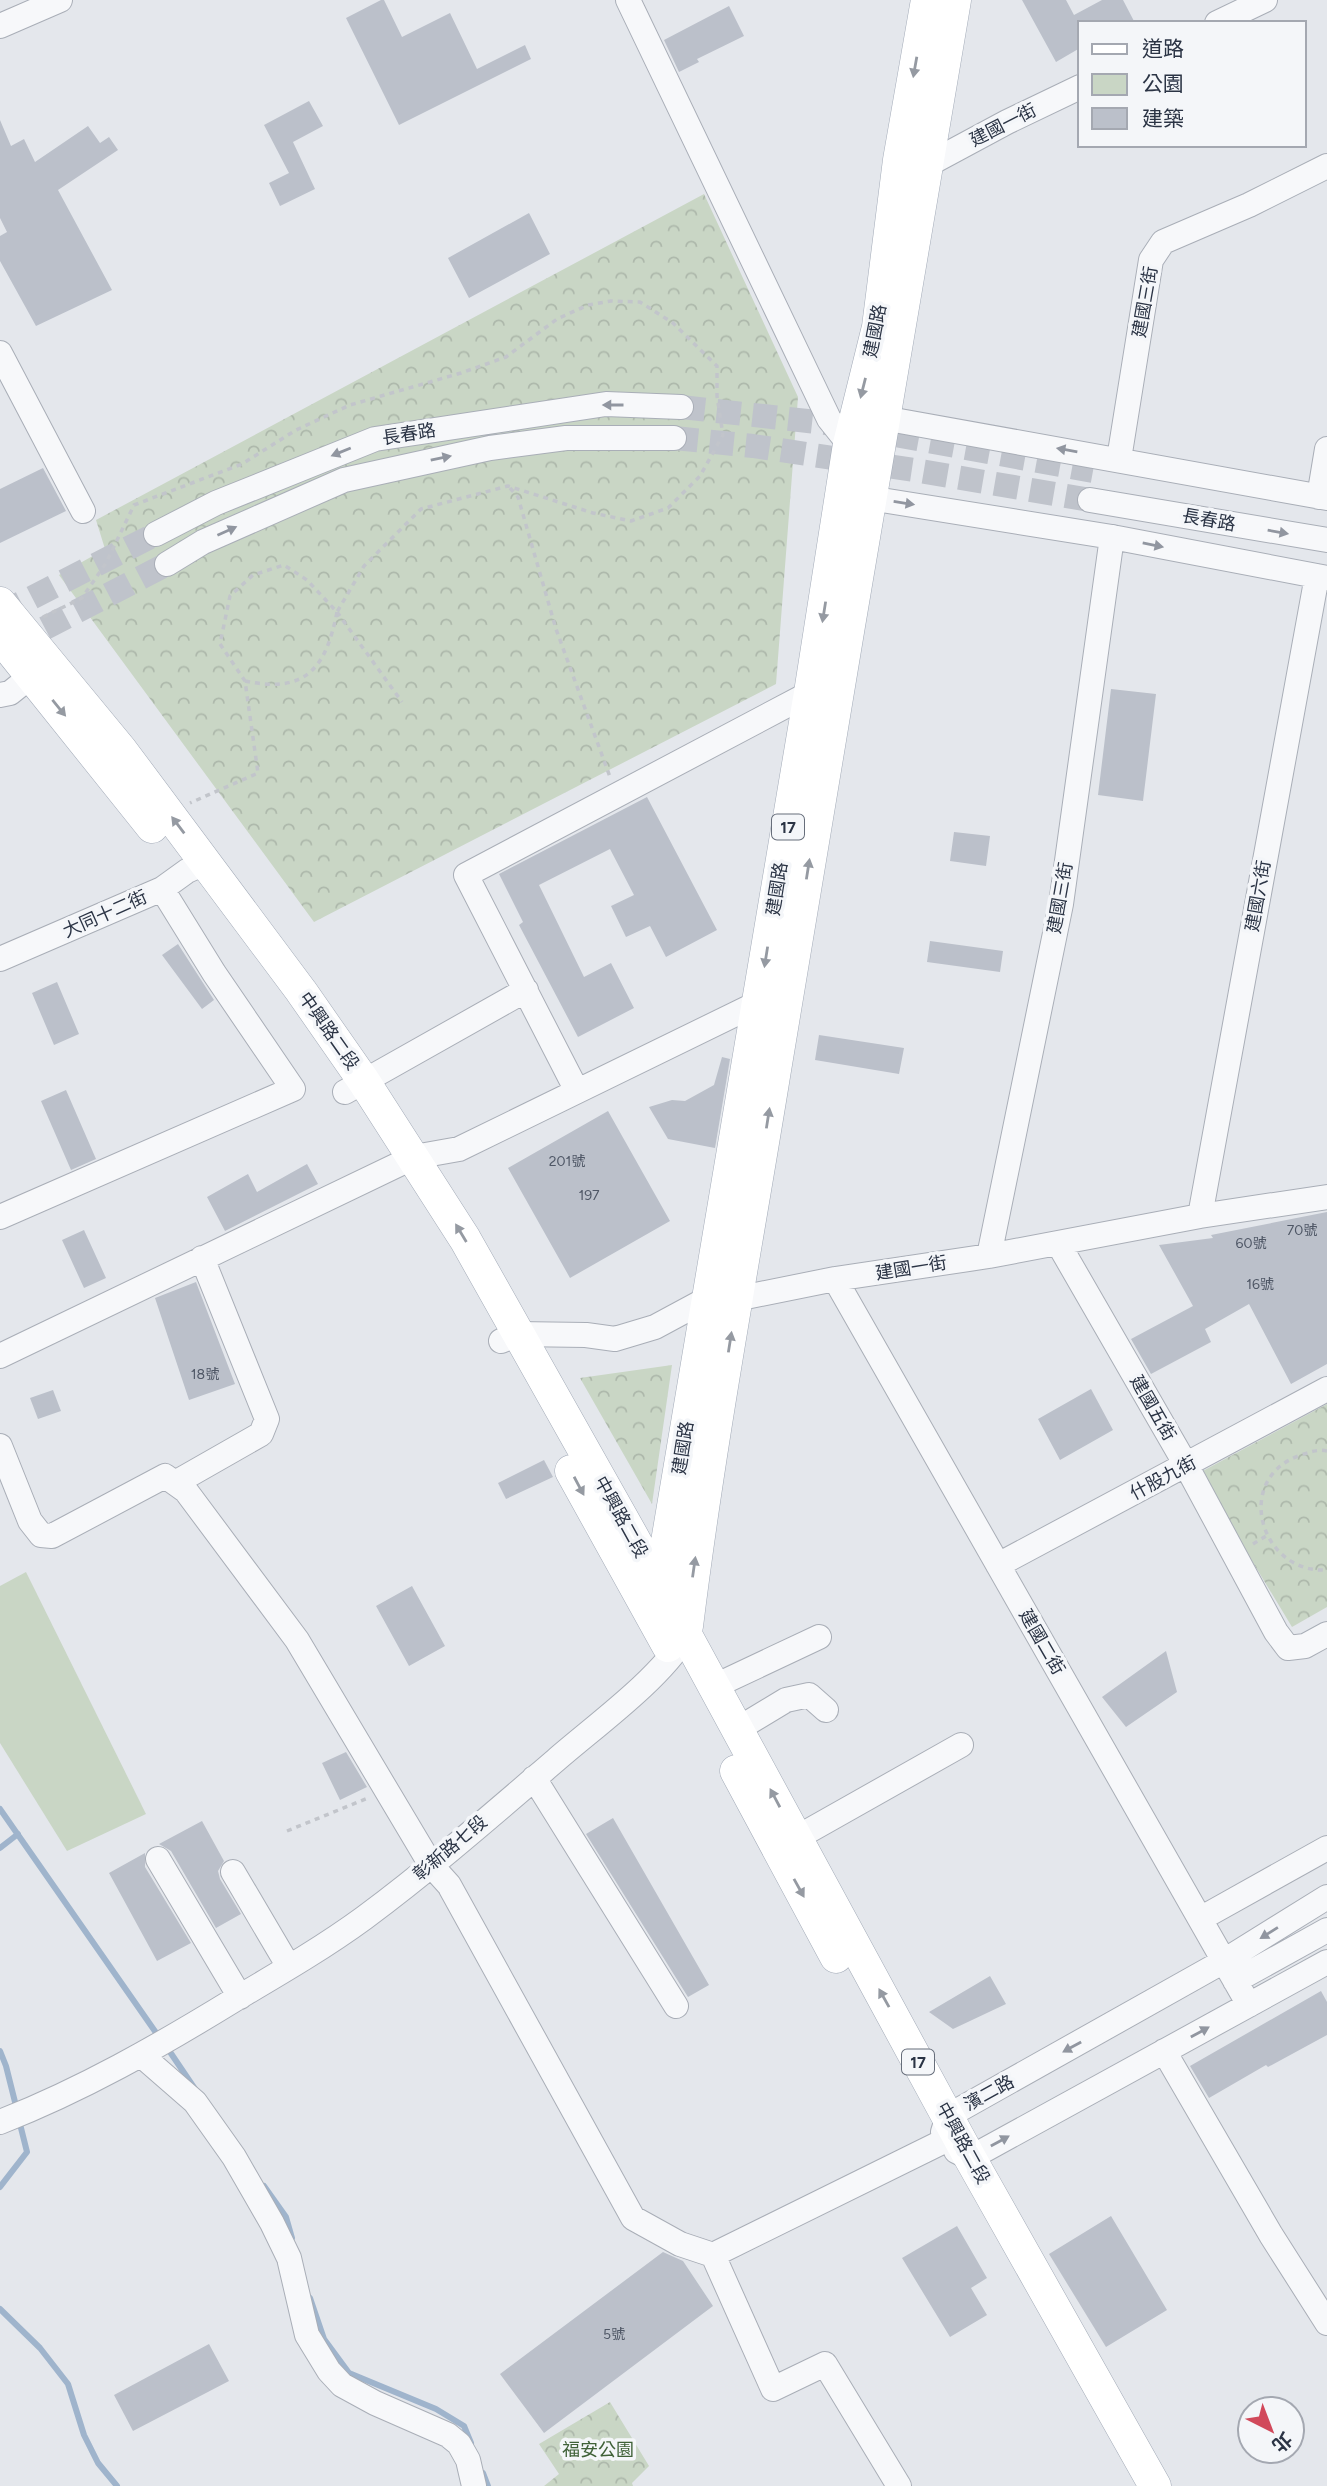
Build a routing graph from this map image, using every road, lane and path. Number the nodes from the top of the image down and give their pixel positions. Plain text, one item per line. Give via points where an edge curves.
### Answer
1 (60, 0) edge
2 (628, 0) edge
3 (927, 0) edge
4 (955, 0) edge
5 (1265, 0) edge
6 (1220, 21) edge
7 (0, 26) edge
8 (1078, 88) edge
9 (927, 165) junction
10 (1327, 166) edge
11 (0, 353) edge
12 (681, 407) tunnel mouth
13 (883, 418) junction
14 (674, 438) tunnel mouth
15 (849, 444) junction
16 (1327, 449) edge
17 (1119, 459) junction
18 (1093, 471) tunnel mouth
19 (508, 486) junction
20 (869, 498) junction
21 (1090, 500) tunnel mouth
22 (1324, 503) edge
23 (83, 511) dead end
24 (156, 534) tunnel mouth
25 (1112, 537) junction
26 (1327, 540) edge
27 (167, 564) tunnel mouth
28 (1322, 577) edge
29 (0, 603) edge
30 (337, 612) junction
31 (11, 632) edge
32 (42, 668) junction
33 (245, 681) junction
34 (810, 693) junction
35 (0, 695) edge
36 (402, 702) dead end
37 (616, 794) junction
38 (169, 813) junction
39 (185, 874) junction
40 (0, 960) edge
41 (526, 990) junction
42 (758, 1003) junction
43 (354, 1086) junction
44 (578, 1091) junction
45 (405, 1162) junction
46 (1327, 1197) edge
47 (1200, 1216) junction
48 (0, 1217) edge
49 (1058, 1243) junction
50 (989, 1256) junction
51 (202, 1258) junction
52 (835, 1279) junction
53 (722, 1299) junction
54 (509, 1338) junction
55 (0, 1356) edge
56 (1327, 1389) edge
57 (0, 1450) edge
58 (1327, 1451) edge
59 (1186, 1465) junction
60 (175, 1483) junction
61 (998, 1565) junction
62 (1327, 1570) edge
63 (677, 1633) junction
64 (1327, 1634) edge
65 (819, 1637) dead end
66 (715, 1686) junction
67 (826, 1710) dead end
68 (738, 1729) junction
69 (961, 1745) dead end
70 (534, 1778) junction
71 (387, 1790) junction
72 (287, 1831) dead end
73 (787, 1844) junction
74 (1327, 1848) edge
75 (158, 1859) dead end
76 (431, 1865) junction
77 (233, 1872) dead end
78 (1327, 1897) edge
79 (1200, 1919) junction
80 (1327, 1930) edge
81 (1327, 1962) edge
82 (289, 1967) junction
83 (1230, 1971) junction
84 (240, 1997) junction
85 (1249, 2004) junction
86 (676, 2006) dead end
87 (1164, 2051) junction
88 (141, 2055) junction
89 (0, 2122) edge
90 (944, 2130) junction
91 (970, 2158) junction
92 (713, 2255) junction
93 (1327, 2323) edge
94 (474, 2486) edge
95 (899, 2486) edge
96 (1133, 2486) edge
97 (1155, 2486) edge

1 - 7 street
2 - 15 street via 829,419
3 -> 15 main road, 建國路 / 17 via 898,160 878,327
4 - 9 main road, 建國路 / 17
5 - 6 street
8 - 9 street, 建國一街
9 - 13 main road, 建國路 / 17
10 - 17 street, 建國三街 via 1163,242 1151,260
11 - 23 street
12 -> 24 street, 長春路 via 606,404 375,439 216,503
13 - 15 street
17 -> 13 street
13 - 20 main road, 建國路 / 17
27 -> 14 street, 長春路 via 203,542 344,480 489,448 566,438
15 - 20 street
15 -> 34 main road, 建國路 / 17
16 - 22 street
17 - 22 street
18 - 22 street, 長春路
19 - 30 path via 421,509 364,566
19 - 31 path via 631,521 668,508 699,476 723,435 718,366 673,323 640,302 588,305 557,319 506,357 350,405 296,430 242,464 134,505 106,563 82,598
19 - 37 path via 519,497 556,629
20 -> 25 street
53 -> 20 main road, 建國路 / 17
21 -> 26 street, 長春路
25 -> 28 street
25 - 50 street, 建國三街 via 1061,904
28 - 47 street, 建國六街
29 - 31 main road, 中興路二段
30 - 33 path via 320,663 302,680 269,686
30 - 33 path via 307,580 284,565 253,575 230,596 220,644
30 - 36 path
31 - 32 main road, 中興路二段
32 - 35 street via 10,693
32 - 38 main road, 中興路二段
32 -> 39 main road, 中興路二段
33 - 38 path via 258,773
34 - 37 street
34 -> 42 main road, 建國路 / 17
37 - 41 street via 466,875
39 -> 38 main road, 中興路二段
39 - 40 street, 大同十二街
39 - 43 main road, 中興路二段
39 - 48 street via 214,973 293,1089
41 - 43 street
41 - 44 street
42 - 44 street
42 - 53 main road, 建國路 / 17
43 - 45 main road, 中興路二段
44 - 45 street via 459,1149
45 - 51 street
45 - 54 main road, 中興路二段
46 - 47 street, 建國一街
47 - 49 street, 建國一街
49 - 50 street, 建國一街
49 - 59 street, 建國五街
50 - 52 street, 建國一街
51 - 55 street
51 - 60 street via 267,1419 261,1434
52 - 53 street, 建國一街
52 - 61 street, 建國二街
53 - 54 street, 建國一街 via 615,1339 586,1335
53 - 63 main road, 建國路 / 17 via 667,1542
54 - 63 main road, 中興路二段
54 -> 63 main road, 中興路二段 via 614,1551
56 - 59 street, 什股九街
57 - 60 street via 30,1521 41,1535 52,1536 164,1476
58 - 62 path via 1296,1457 1278,1468 1265,1485 1259,1511 1266,1536 1284,1558 1316,1571
59 - 61 street, 什股九街
59 - 64 street, 建國五街 via 1289,1648 1305,1646
60 - 71 street via 187,1491 298,1640
61 - 79 street, 建國二街
63 - 66 main road, 中興路二段 / 17
63 - 70 street, 彰新路七段
63 - 73 main road, 中興路二段 / 17
65 - 66 street
66 - 68 main road, 中興路二段 / 17
67 - 68 street via 809,1695 786,1700
73 -> 68 main road, 中興路二段 / 17
69 - 73 street
70 - 76 street, 彰新路七段
70 - 86 street
71 - 72 path
71 - 76 street
73 - 90 main road, 中興路二段 / 17
74 - 79 street
75 - 84 street
76 - 82 street, 彰新路七段 via 363,1919
76 - 92 street via 449,1885 633,2218 680,2244
77 - 82 street
78 -> 83 street, 濱二路
79 - 83 street, 建國二街
80 - 83 street
81 - 85 street
82 - 84 street, 彰新路七段
83 - 85 street, 建國二街
83 -> 90 street, 濱二路
84 - 88 street, 彰新路七段
87 -> 85 street
91 -> 87 street
87 - 93 street
88 - 89 street
88 - 94 street via 195,2102 234,2157 289,2258 307,2335 329,2371 364,2397 448,2435 468,2460
90 - 91 main road, 中興路二段 / 17
90 - 92 street, 濱二路
90 - 96 main road, 中興路二段 / 17
91 - 97 main road, 中興路二段 / 17
92 - 95 street via 774,2389 825,2364

